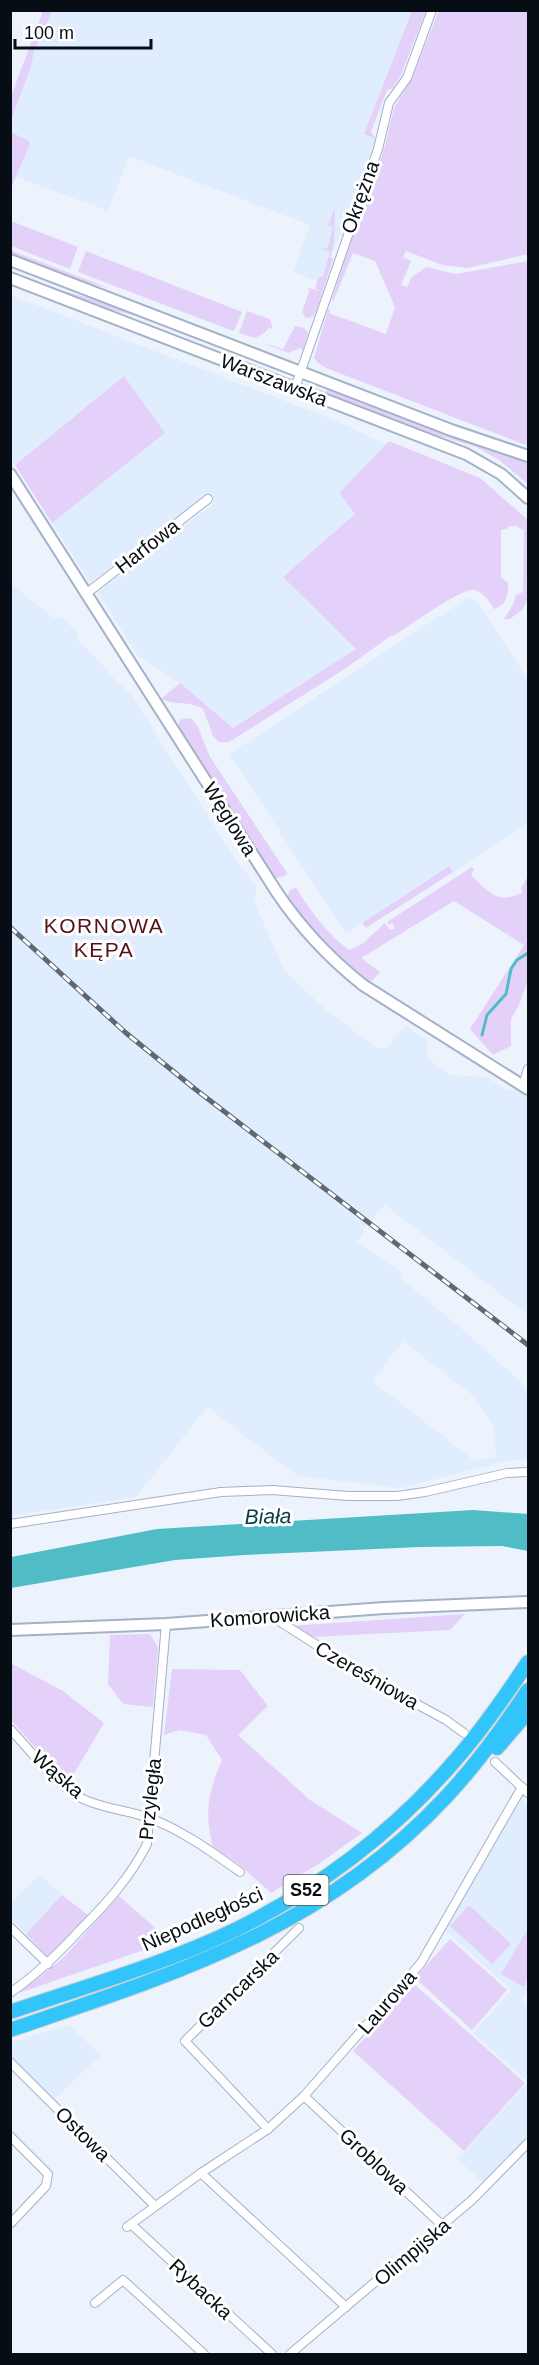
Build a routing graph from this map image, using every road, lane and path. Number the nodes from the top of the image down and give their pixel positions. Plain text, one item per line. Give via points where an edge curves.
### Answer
1 (432, 10) edge
2 (10, 260) edge
3 (10, 278) edge
4 (300, 372) junction
5 (295, 388) junction
6 (528, 456) edge
7 (10, 474) edge
8 (528, 498) edge
9 (208, 499) dead end
10 (87, 593) junction
11 (528, 1069) edge
12 (526, 1087) edge
13 (528, 1472) edge
14 (10, 1524) edge
15 (528, 1602) edge
16 (271, 1617) junction
17 (166, 1624) junction
18 (10, 1630) edge
19 (528, 1662) edge
20 (528, 1690) edge
21 (528, 1712) edge
22 (10, 1729) edge
23 (464, 1733) dead end
24 (495, 1762) dead end
25 (456, 1786) junction
26 (522, 1787) junction
27 (528, 1793) edge
28 (150, 1818) junction
29 (240, 1872) dead end
30 (10, 1927) edge
31 (299, 1928) dead end
32 (48, 1964) junction
33 (10, 1993) edge
34 (10, 2012) edge
35 (10, 2030) edge
36 (10, 2062) edge
37 (304, 2097) junction
38 (268, 2129) junction
39 (10, 2136) edge
40 (528, 2143) edge
41 (201, 2173) junction
42 (155, 2206) junction
43 (11, 2223) edge
44 (129, 2225) joint
45 (443, 2226) junction
46 (95, 2303) dead end
47 (346, 2307) junction
48 (204, 2355) edge
49 (272, 2355) edge
50 (290, 2355) edge

1 - 4 street, Okrężna via 407,78 389,104 378,149
2 - 4 street, Warszawska
3 - 5 street, Warszawska
4 - 5 street, Okrężna
4 - 6 street, Warszawska
5 - 8 street, Warszawska via 465,454 501,474
7 - 10 street, Węglowa
9 - 10 street, Harfowa
10 - 12 street, Węglowa via 276,891 311,938 363,985
11 - 12 street
13 - 14 street via 397,1496 272,1490 221,1492
15 - 16 street, Komorowicka
16 - 17 street, Komorowicka
16 - 23 street, Czereśniowa
17 - 18 street, Komorowicka
17 - 28 street, Przyległa
19 - 34 highway, Niepodległości / S52 via 479,1732 431,1787 373,1841 307,1890 201,1945
20 - 25 highway, Niepodległości / S52
21 - 25 highway via 488,1758
22 - 28 street, Wąska via 61,1782 83,1798
24 - 26 street
25 - 35 highway, Niepodległości / S52 via 415,1828 351,1881 281,1925 168,1976
26 - 27 street
26 - 37 street, Laurowa via 421,1963
28 - 29 street, Wąska via 207,1848
28 - 32 street, Przyległa via 147,1844 136,1867
30 - 32 street
31 - 38 street, Garncarska via 185,2041
32 - 33 street, Przyległa
36 - 42 street, Ostowa
37 - 38 street, Laurowa
37 - 45 street, Groblowa
38 - 41 street, Laurowa
39 - 43 street via 48,2174 46,2186
40 - 45 street, Olimpijska
41 - 42 street, Laurowa
41 - 47 street
42 - 44 street, Laurowa
44 - 49 street, Rybacka
45 - 47 street, Olimpijska
46 - 48 street via 123,2280
47 - 50 street, Olimpijska

